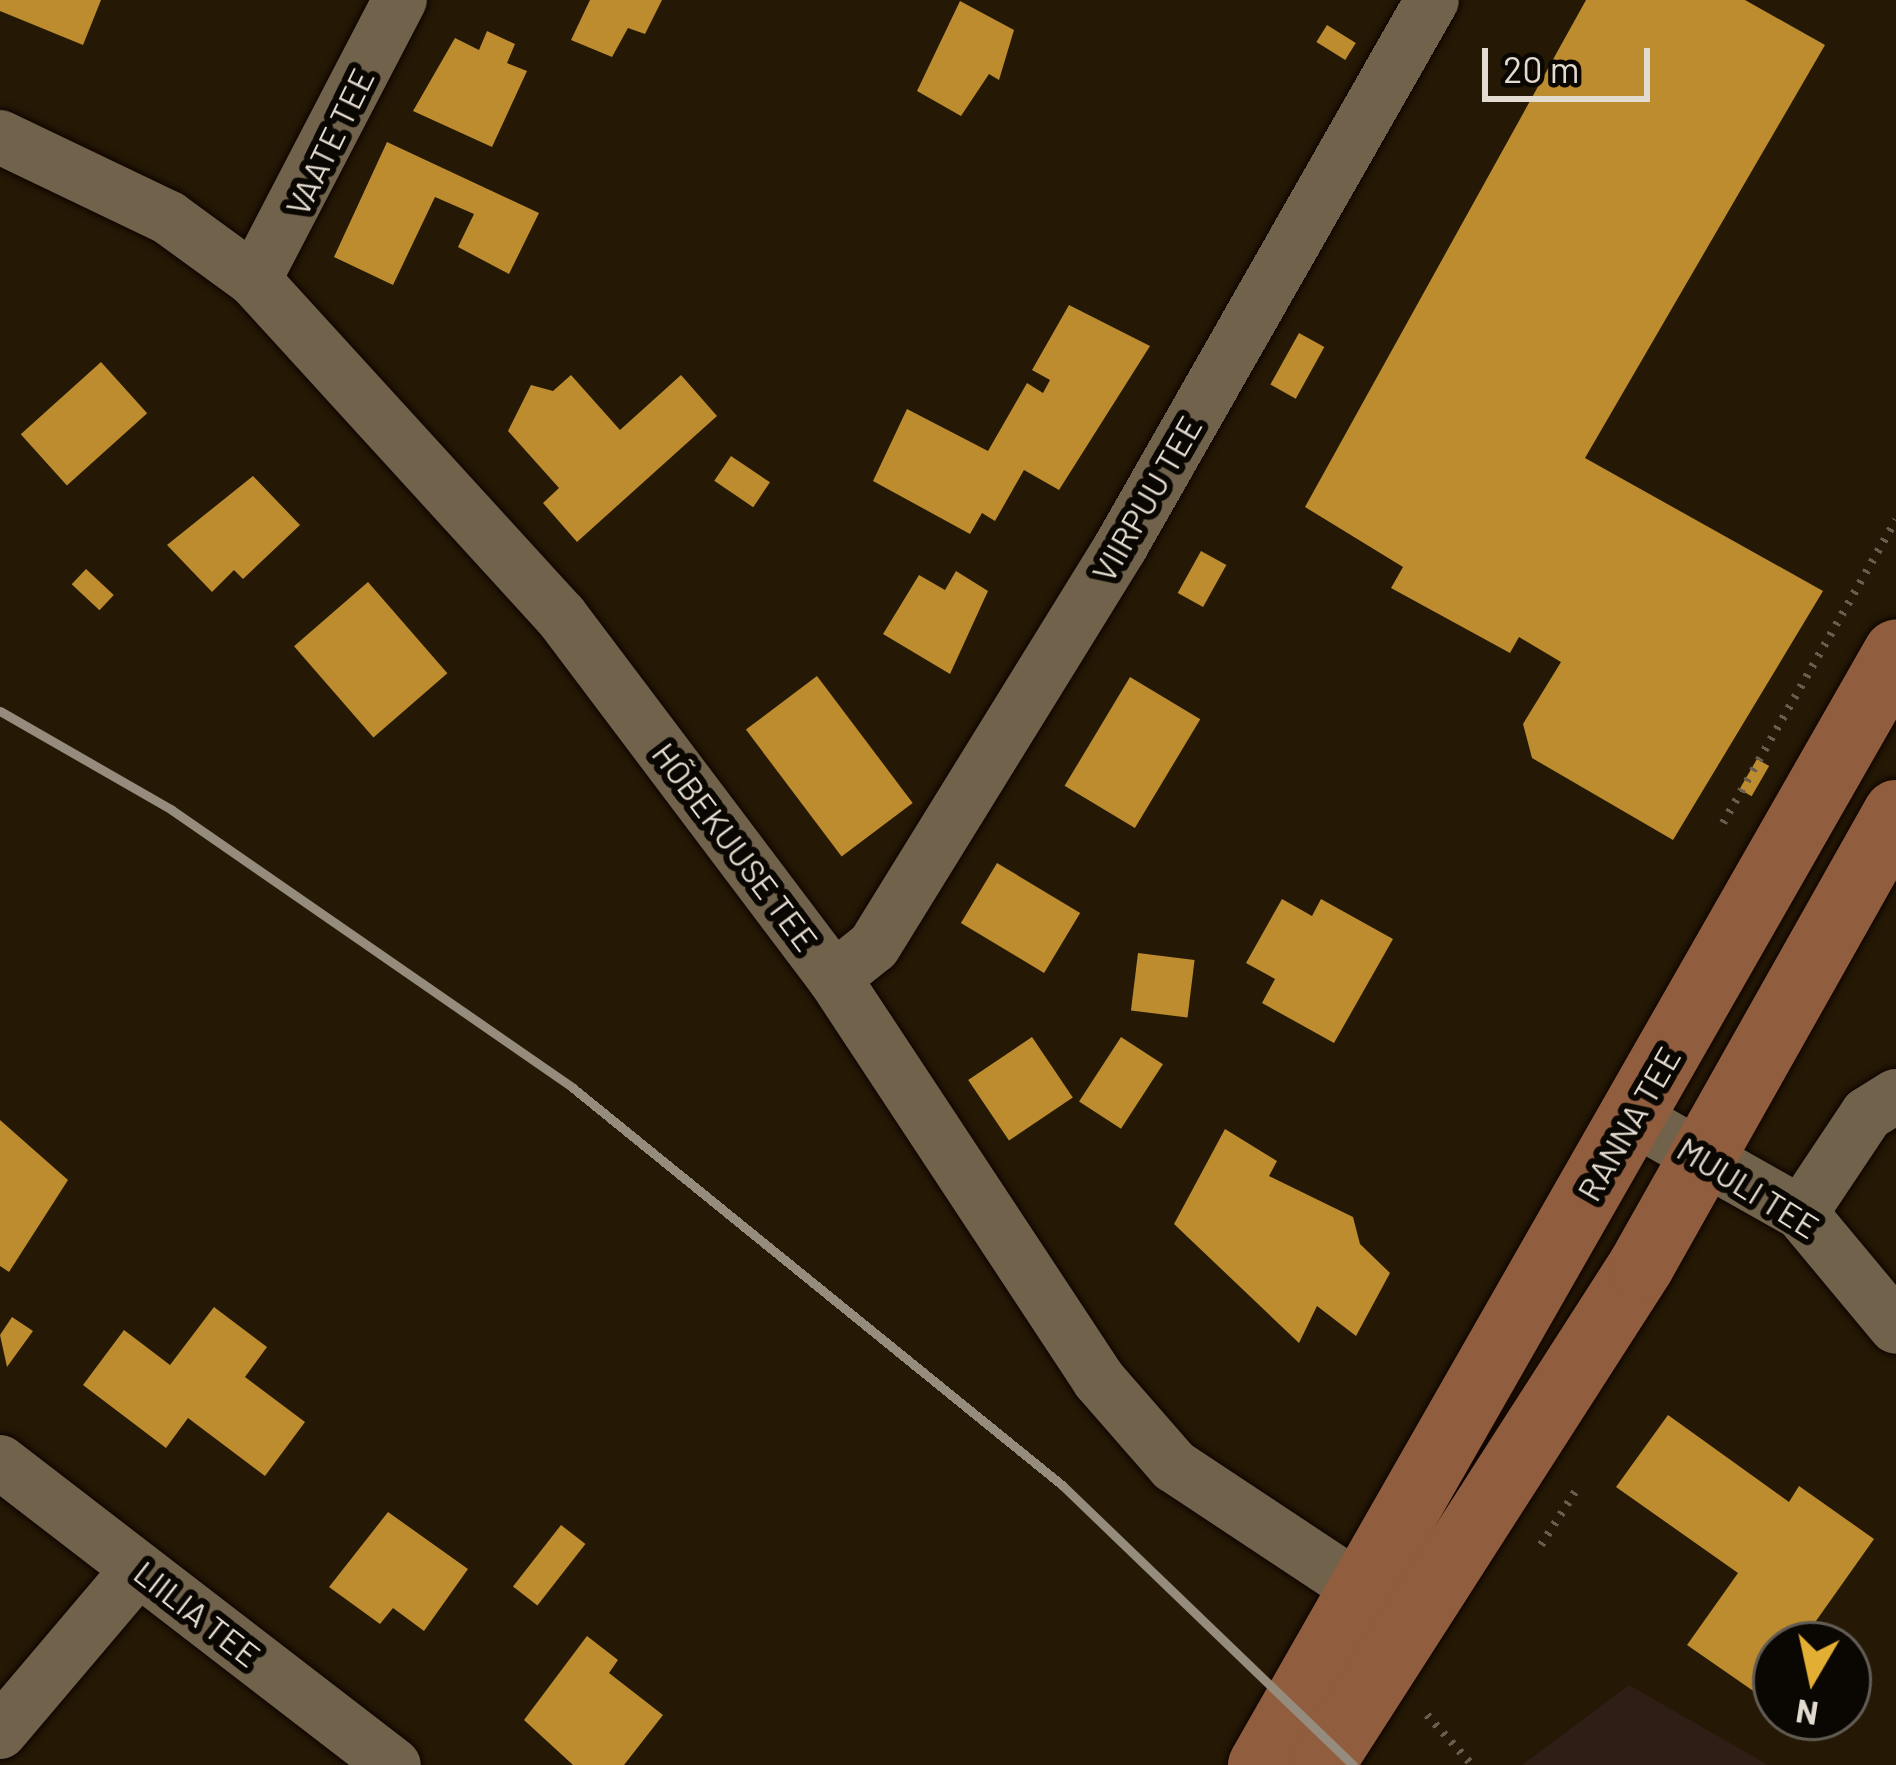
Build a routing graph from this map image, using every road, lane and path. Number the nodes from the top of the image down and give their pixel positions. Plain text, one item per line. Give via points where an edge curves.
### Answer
1 (400, 0) edge
2 (1432, 0) edge
3 (0, 137) edge
4 (254, 280) junction
5 (1896, 653) edge
6 (1896, 813) edge
7 (834, 978) junction
8 (1896, 1096) edge
9 (1633, 1118) junction
10 (1706, 1159) junction
11 (1801, 1213) junction
12 (1896, 1327) edge
13 (0, 1462) edge
14 (138, 1569) junction
15 (1380, 1605) junction
16 (1414, 1700) dead end
17 (0, 1732) edge
18 (394, 1765) edge
19 (1261, 1765) edge
20 (1321, 1765) edge
21 (1472, 1765) edge

1 - 4 street, VAATE TEE
2 - 7 street, VIIRPUU TEE via 1121,546 874,946
3 - 4 street, HÕBEKUUSE TEE via 169,218
4 - 7 street, HÕBEKUUSE TEE via 561,616
5 - 9 main road, RANNA TEE
6 - 10 main road
7 - 15 street, HÕBEKUUSE TEE via 1114,1397 1174,1466
8 - 11 street via 1856,1129
9 - 10 street, MUULI TEE
9 - 15 main road, RANNA TEE
10 - 11 street, MUULI TEE
10 - 15 main road
11 - 12 street, MUULI TEE
13 - 14 street, LIILIA TEE
14 - 17 street
14 - 18 street, LIILIA TEE
15 - 19 main road
15 - 20 main road
16 - 21 path

